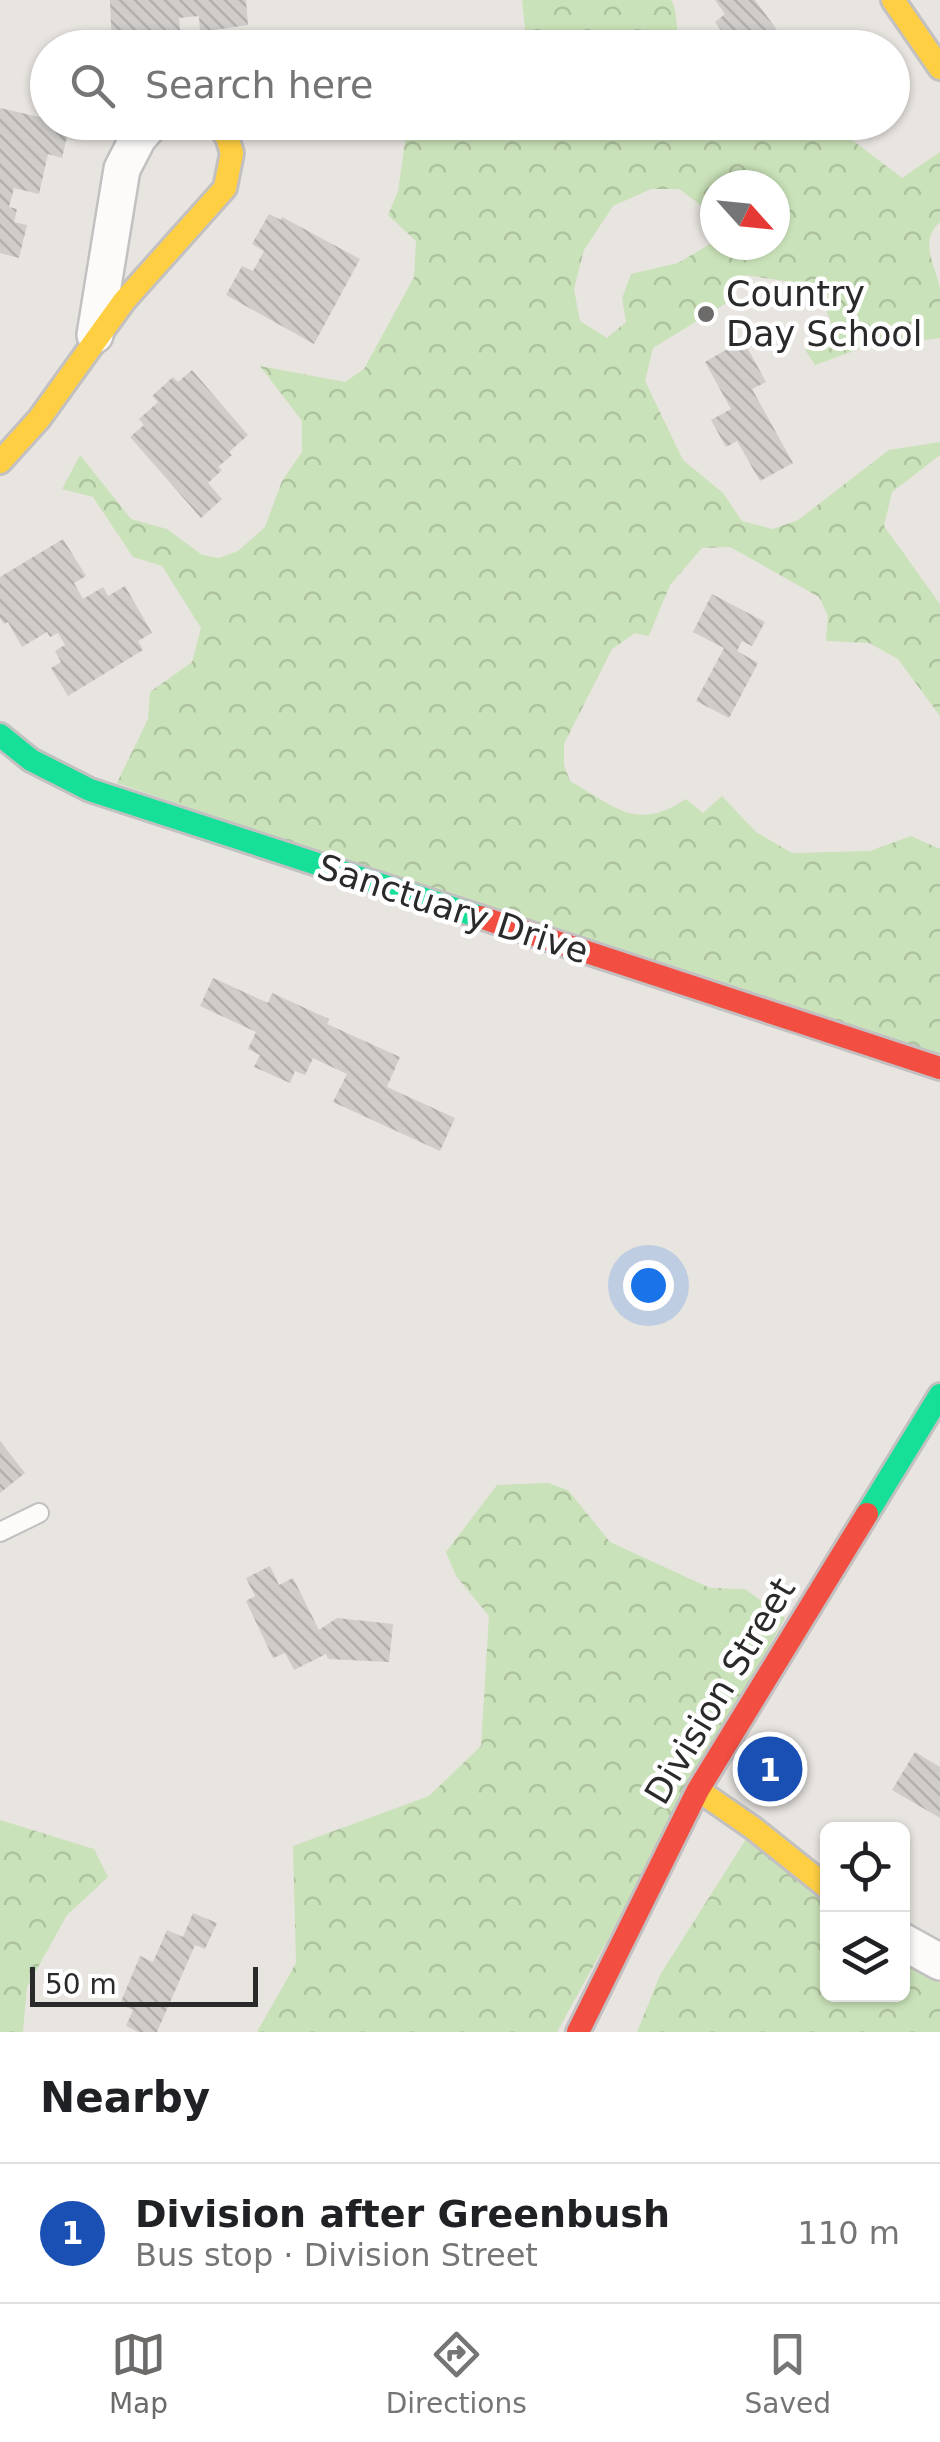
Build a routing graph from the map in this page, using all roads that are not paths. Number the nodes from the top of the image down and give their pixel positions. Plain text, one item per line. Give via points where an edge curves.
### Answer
1 (892, 0) edge
2 (940, 68) edge
3 (137, 140) edge
4 (229, 140) edge
5 (94, 340) junction
6 (0, 462) edge
7 (0, 735) edge
8 (928, 1065) edge
9 (940, 1090) edge
10 (940, 1395) edge
11 (40, 1513) dead end
12 (0, 1532) edge
13 (698, 1790) junction
14 (820, 1882) edge
15 (910, 1945) edge
16 (940, 1962) edge
17 (578, 2032) edge

1 - 2 street
3 - 5 street via 122,169
4 - 5 street via 232,173 225,188
5 - 6 street via 47,410
7 - 8 street, Sanctuary Drive via 49,771 90,790
8 - 9 street, Sanctuary Drive
10 - 13 street, Division Street
11 - 12 lane
13 - 14 street
13 - 17 street, Division Street
15 - 16 street

